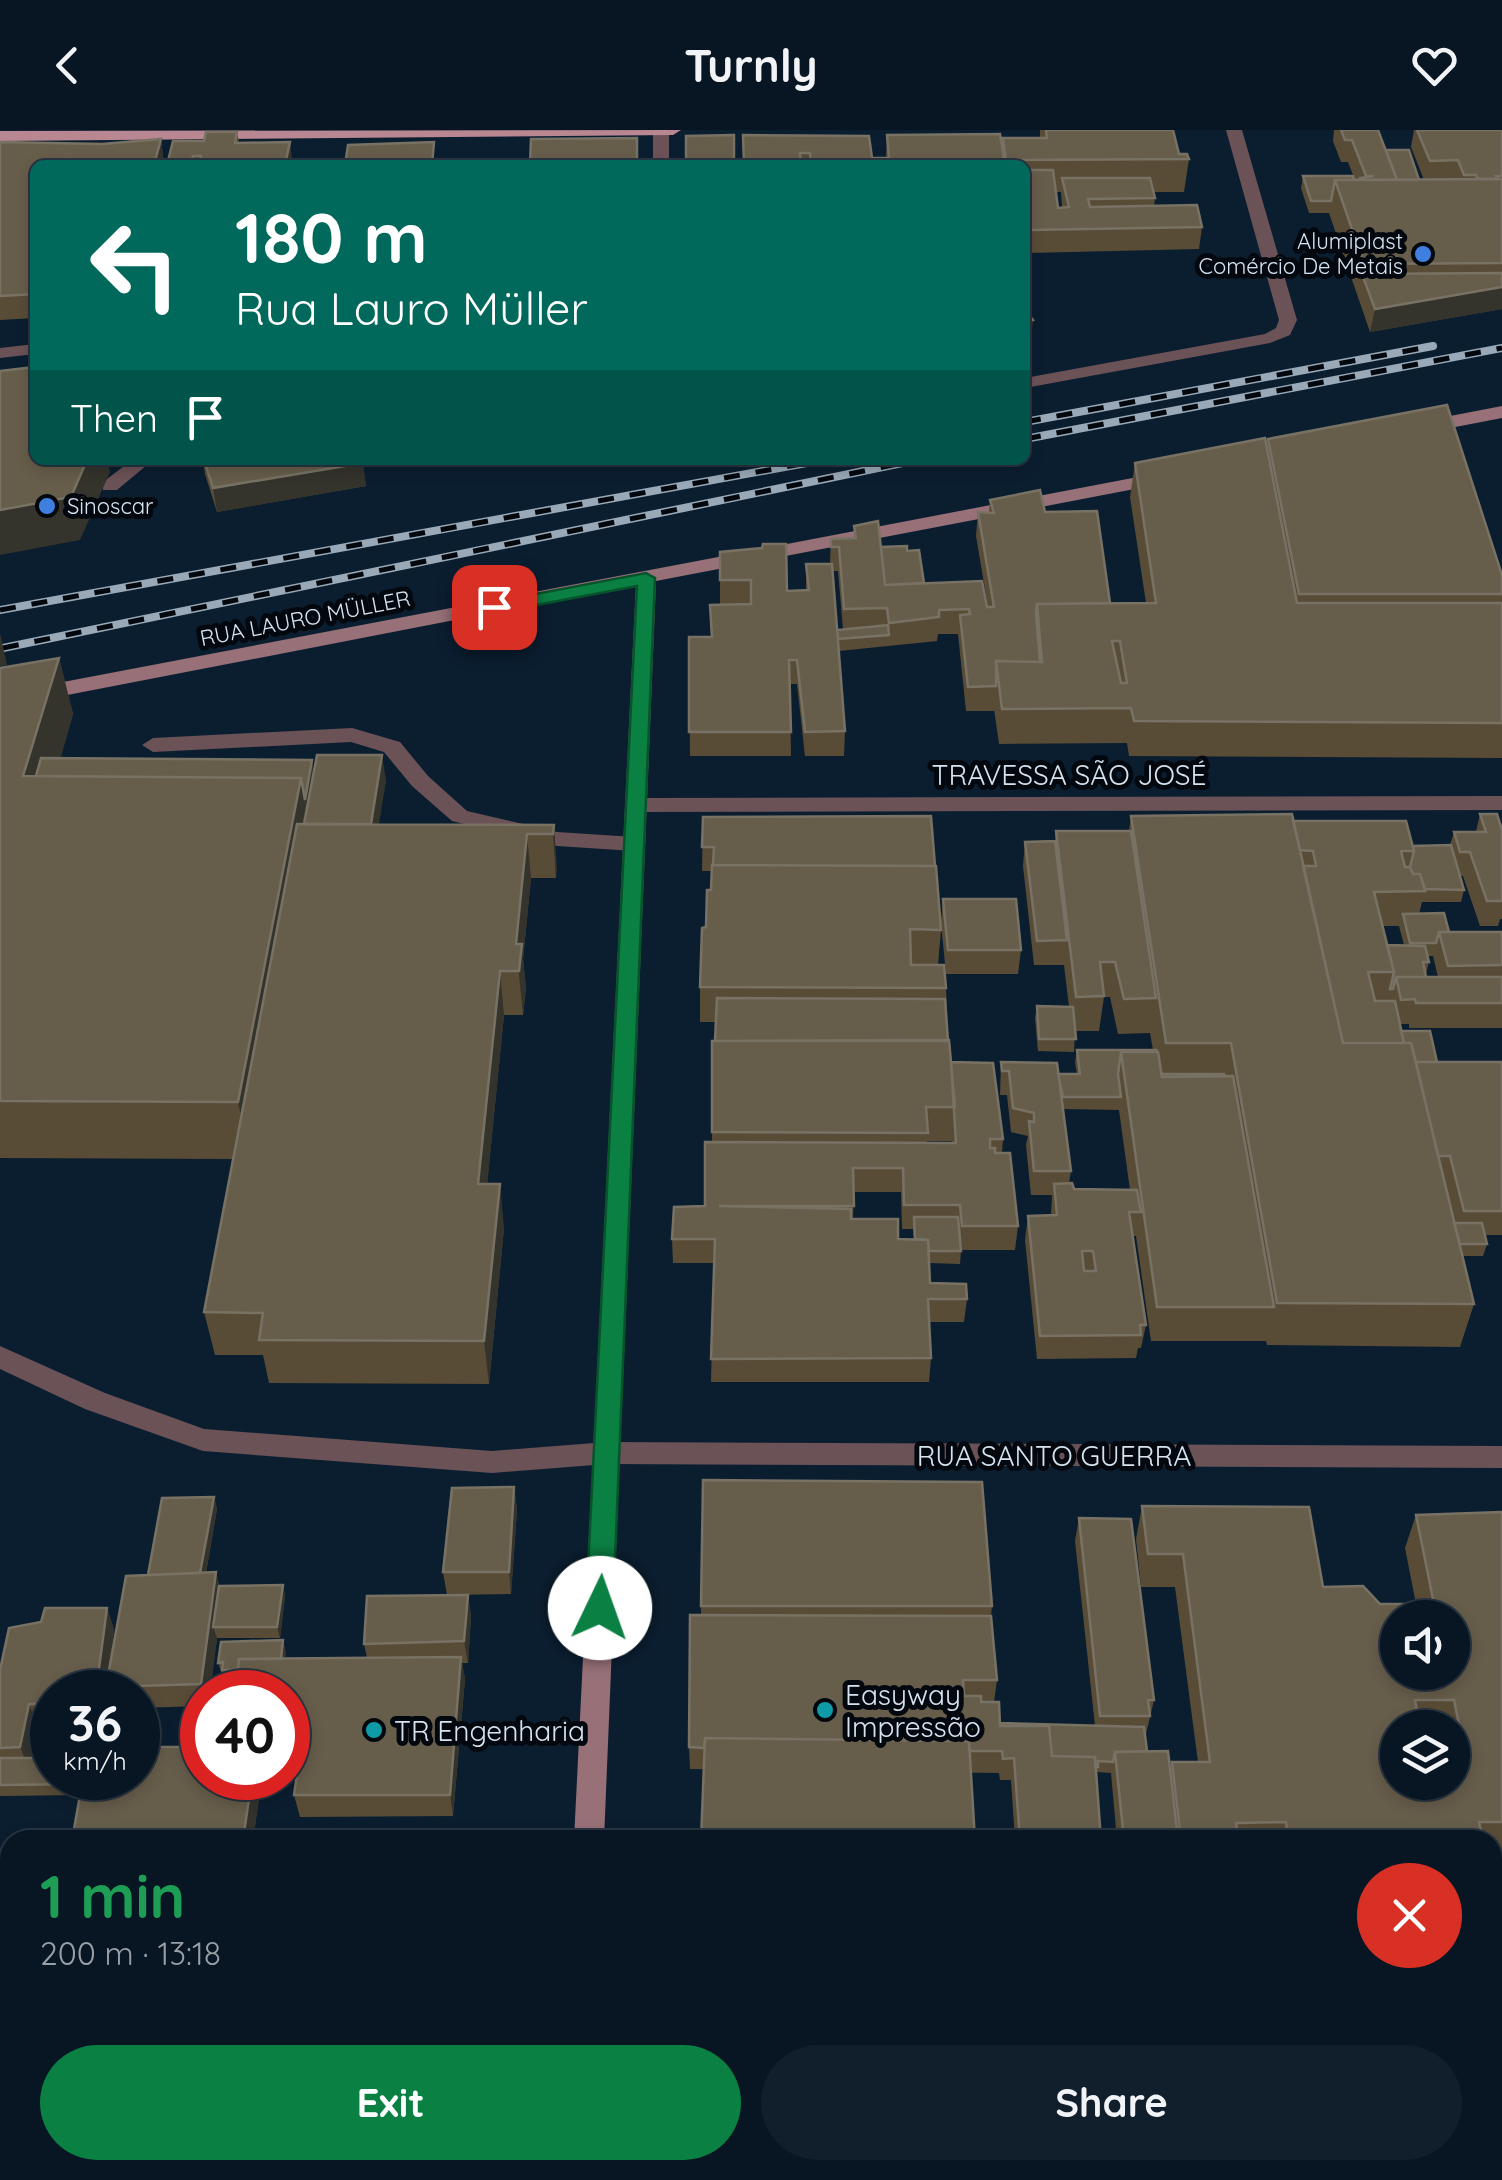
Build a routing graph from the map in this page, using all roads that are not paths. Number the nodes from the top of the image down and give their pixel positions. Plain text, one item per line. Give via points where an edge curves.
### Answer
1 (661, 130) edge
2 (673, 130) edge
3 (1234, 130) edge
4 (264, 132) edge
5 (0, 136) edge
6 (662, 160) edge
7 (30, 350) edge
8 (0, 352) edge
9 (1030, 382) edge
10 (1502, 412) edge
11 (1405, 431) edge
12 (137, 465) edge
13 (1191, 472) edge
14 (110, 486) dead end
15 (646, 578) junction
16 (0, 701) edge
17 (152, 745) dead end
18 (1502, 803) edge
19 (636, 806) junction
20 (634, 844) junction
21 (0, 1357) edge
22 (606, 1453) junction
23 (1502, 1457) edge
24 (589, 1830) edge

1 - 2 main road
1 - 4 main road
1 - 6 street
3 - 9 street via 1288,320 1284,331
4 - 5 main road
7 - 8 street
10 - 11 street
12 - 14 street
13 - 15 street, RUA LAURO MÜLLER
15 - 16 street, RUA LAURO MÜLLER
15 - 19 street
17 - 20 street via 352,735 392,747 460,816 557,839
18 - 19 street, TRAVESSA SÃO JOSÉ
19 - 20 street
20 - 22 street
21 - 22 street, RUA SANTO GUERRA via 203,1440 492,1462
22 - 23 street, RUA SANTO GUERRA
22 - 24 street

